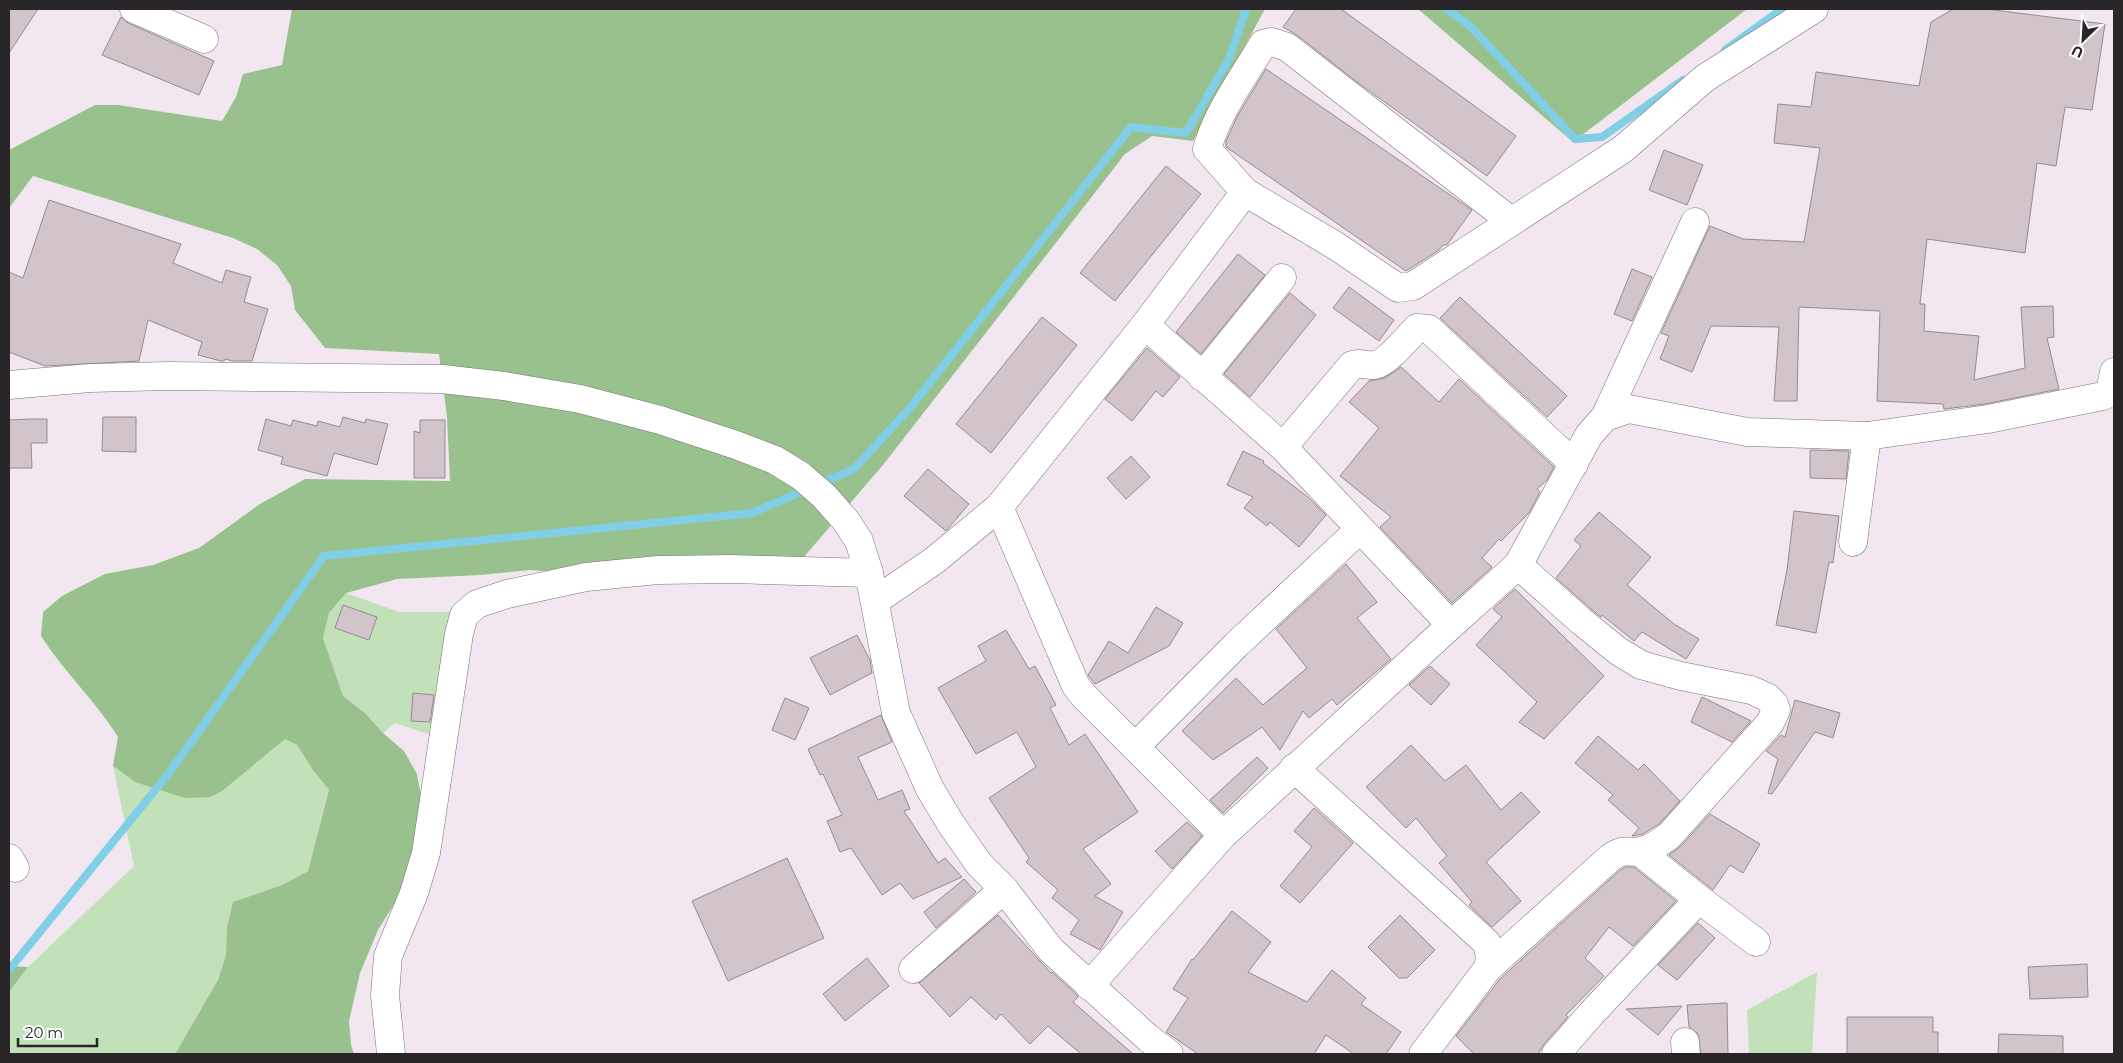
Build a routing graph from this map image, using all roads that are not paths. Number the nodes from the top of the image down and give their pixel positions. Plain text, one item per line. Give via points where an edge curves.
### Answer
1 (134, 9) edge
2 (1814, 9) edge
3 (204, 39) dead end
4 (1245, 192) junction
5 (1510, 221) junction
6 (1695, 222) dead end
7 (1282, 278) dead end
8 (1145, 326) junction
9 (2114, 372) edge
10 (1202, 377) junction
11 (9, 385) edge
12 (1605, 417) junction
13 (1867, 436) junction
14 (1282, 447) junction
15 (1574, 464) junction
16 (999, 507) junction
17 (1360, 529) junction
18 (1853, 542) dead end
19 (1518, 565) junction
20 (869, 573) junction
21 (875, 601) junction
22 (1451, 624) junction
23 (1135, 747) junction
24 (1294, 768) junction
25 (1223, 835) junction
26 (1640, 852) junction
27 (1004, 889) junction
28 (1699, 899) junction
29 (1756, 942) dead end
30 (913, 968) dead end
31 (1488, 968) junction
32 (1089, 986) junction
33 (391, 1054) edge
34 (1169, 1054) edge
35 (1423, 1054) edge
36 (1556, 1054) edge

1 - 3 street
2 - 5 street via 1705,78 1623,149
4 - 5 street via 1336,246 1398,288 1425,280
4 - 5 street via 1207,149 1213,128 1226,104 1263,44 1272,42 1287,48
4 - 8 street
6 - 12 street
7 - 10 street
8 - 10 street
8 - 16 street
9 - 13 street via 2110,392 2103,396 1988,419
10 - 14 street
11 - 20 street via 168,376 442,379 580,399 660,420 775,460 824,496 846,521 859,541
12 - 13 street via 1628,409 1747,432
12 - 15 street via 1589,435
13 - 18 street
14 - 15 street via 1352,365 1376,365 1384,361 1417,328 1422,328 1429,329
14 - 17 street
15 - 19 street
16 - 21 street via 935,560
16 - 23 street via 1076,686
17 - 22 street
17 - 23 street via 1236,645
19 - 22 street
19 - 26 street via 1618,651 1641,665 1751,690 1767,697 1776,707 1770,723 1669,836 1655,847
20 - 21 street
20 - 33 street via 732,568 658,570 586,577 507,594 477,604 464,615 426,853 414,893 388,956 385,995
21 - 27 street via 896,713 913,753 951,824 979,864
22 - 24 street
23 - 25 street
24 - 25 street
24 - 31 street via 1487,943
25 - 32 street
26 - 28 street
26 - 31 street via 1622,850 1611,858
27 - 30 street
27 - 32 street via 1052,950
28 - 29 street
28 - 36 street
31 - 35 street
32 - 34 street

